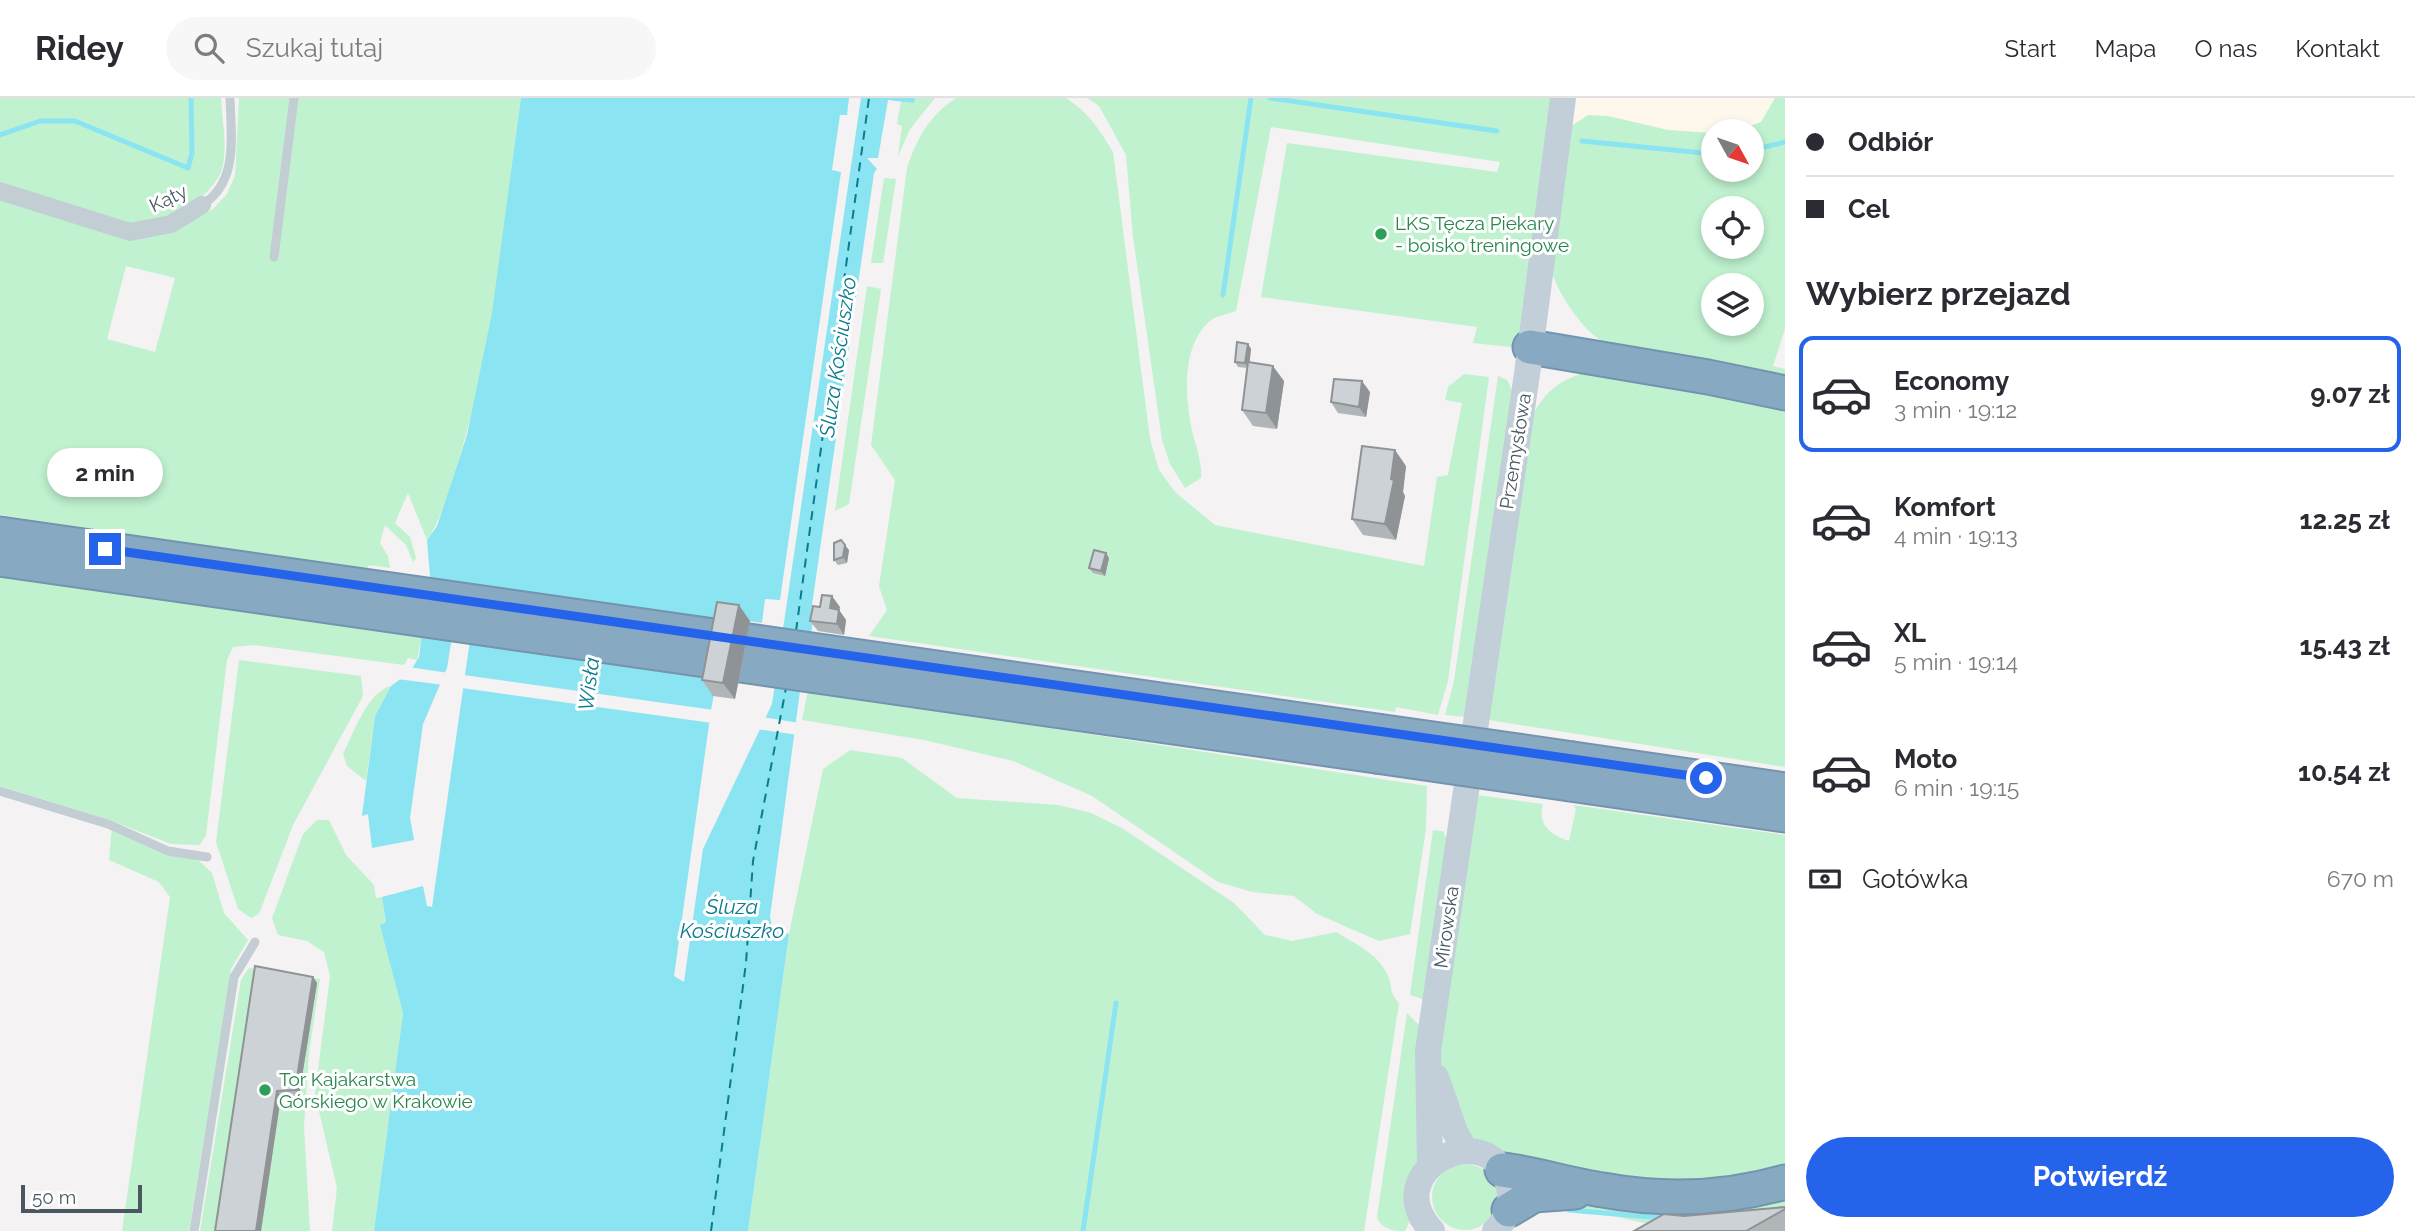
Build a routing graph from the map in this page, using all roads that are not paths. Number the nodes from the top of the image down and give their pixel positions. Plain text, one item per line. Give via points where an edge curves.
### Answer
1 (230, 98) edge
2 (294, 98) edge
3 (1563, 98) edge
4 (0, 191) edge
5 (202, 205) joint
6 (274, 257) dead end
7 (1530, 346) junction
8 (1785, 393) edge
9 (0, 534) edge
10 (0, 559) edge
11 (366, 599) junction
12 (1572, 772) junction
13 (1785, 790) edge
14 (0, 791) edge
15 (1464, 803) joint
16 (1785, 815) edge
17 (207, 857) dead end
18 (255, 942) dead end
19 (1428, 1051) junction
20 (1465, 1150) junction
21 (1430, 1165) junction
22 (1502, 1170) junction
23 (1785, 1182) edge
24 (1601, 1190) junction
25 (1500, 1225) edge
26 (1422, 1226) edge
27 (194, 1231) edge

1 - 5 lane, Kąty via 232,152 227,174 219,190
2 - 6 lane
3 - 7 main road, Przemysłowa
4 - 5 street, Kąty via 130,232 171,224
7 - 8 highway
7 - 15 main road, Przemysłowa
9 - 11 highway
10 - 11 highway
11 - 12 highway, bridge
12 - 13 highway
12 - 16 highway
14 - 17 lane via 108,824 168,851
15 - 19 main road, Mirowska
18 - 27 lane via 234,977
19 - 20 main road, Mirowska
19 - 21 main road, Mirowska
20 - 21 main road
20 - 22 main road via 1486,1156
21 - 26 main road, Mirowska via 1418,1190
22 - 24 highway
22 - 25 main road via 1510,1194
23 - 24 highway via 1686,1197
24 - 25 highway via 1534,1195

